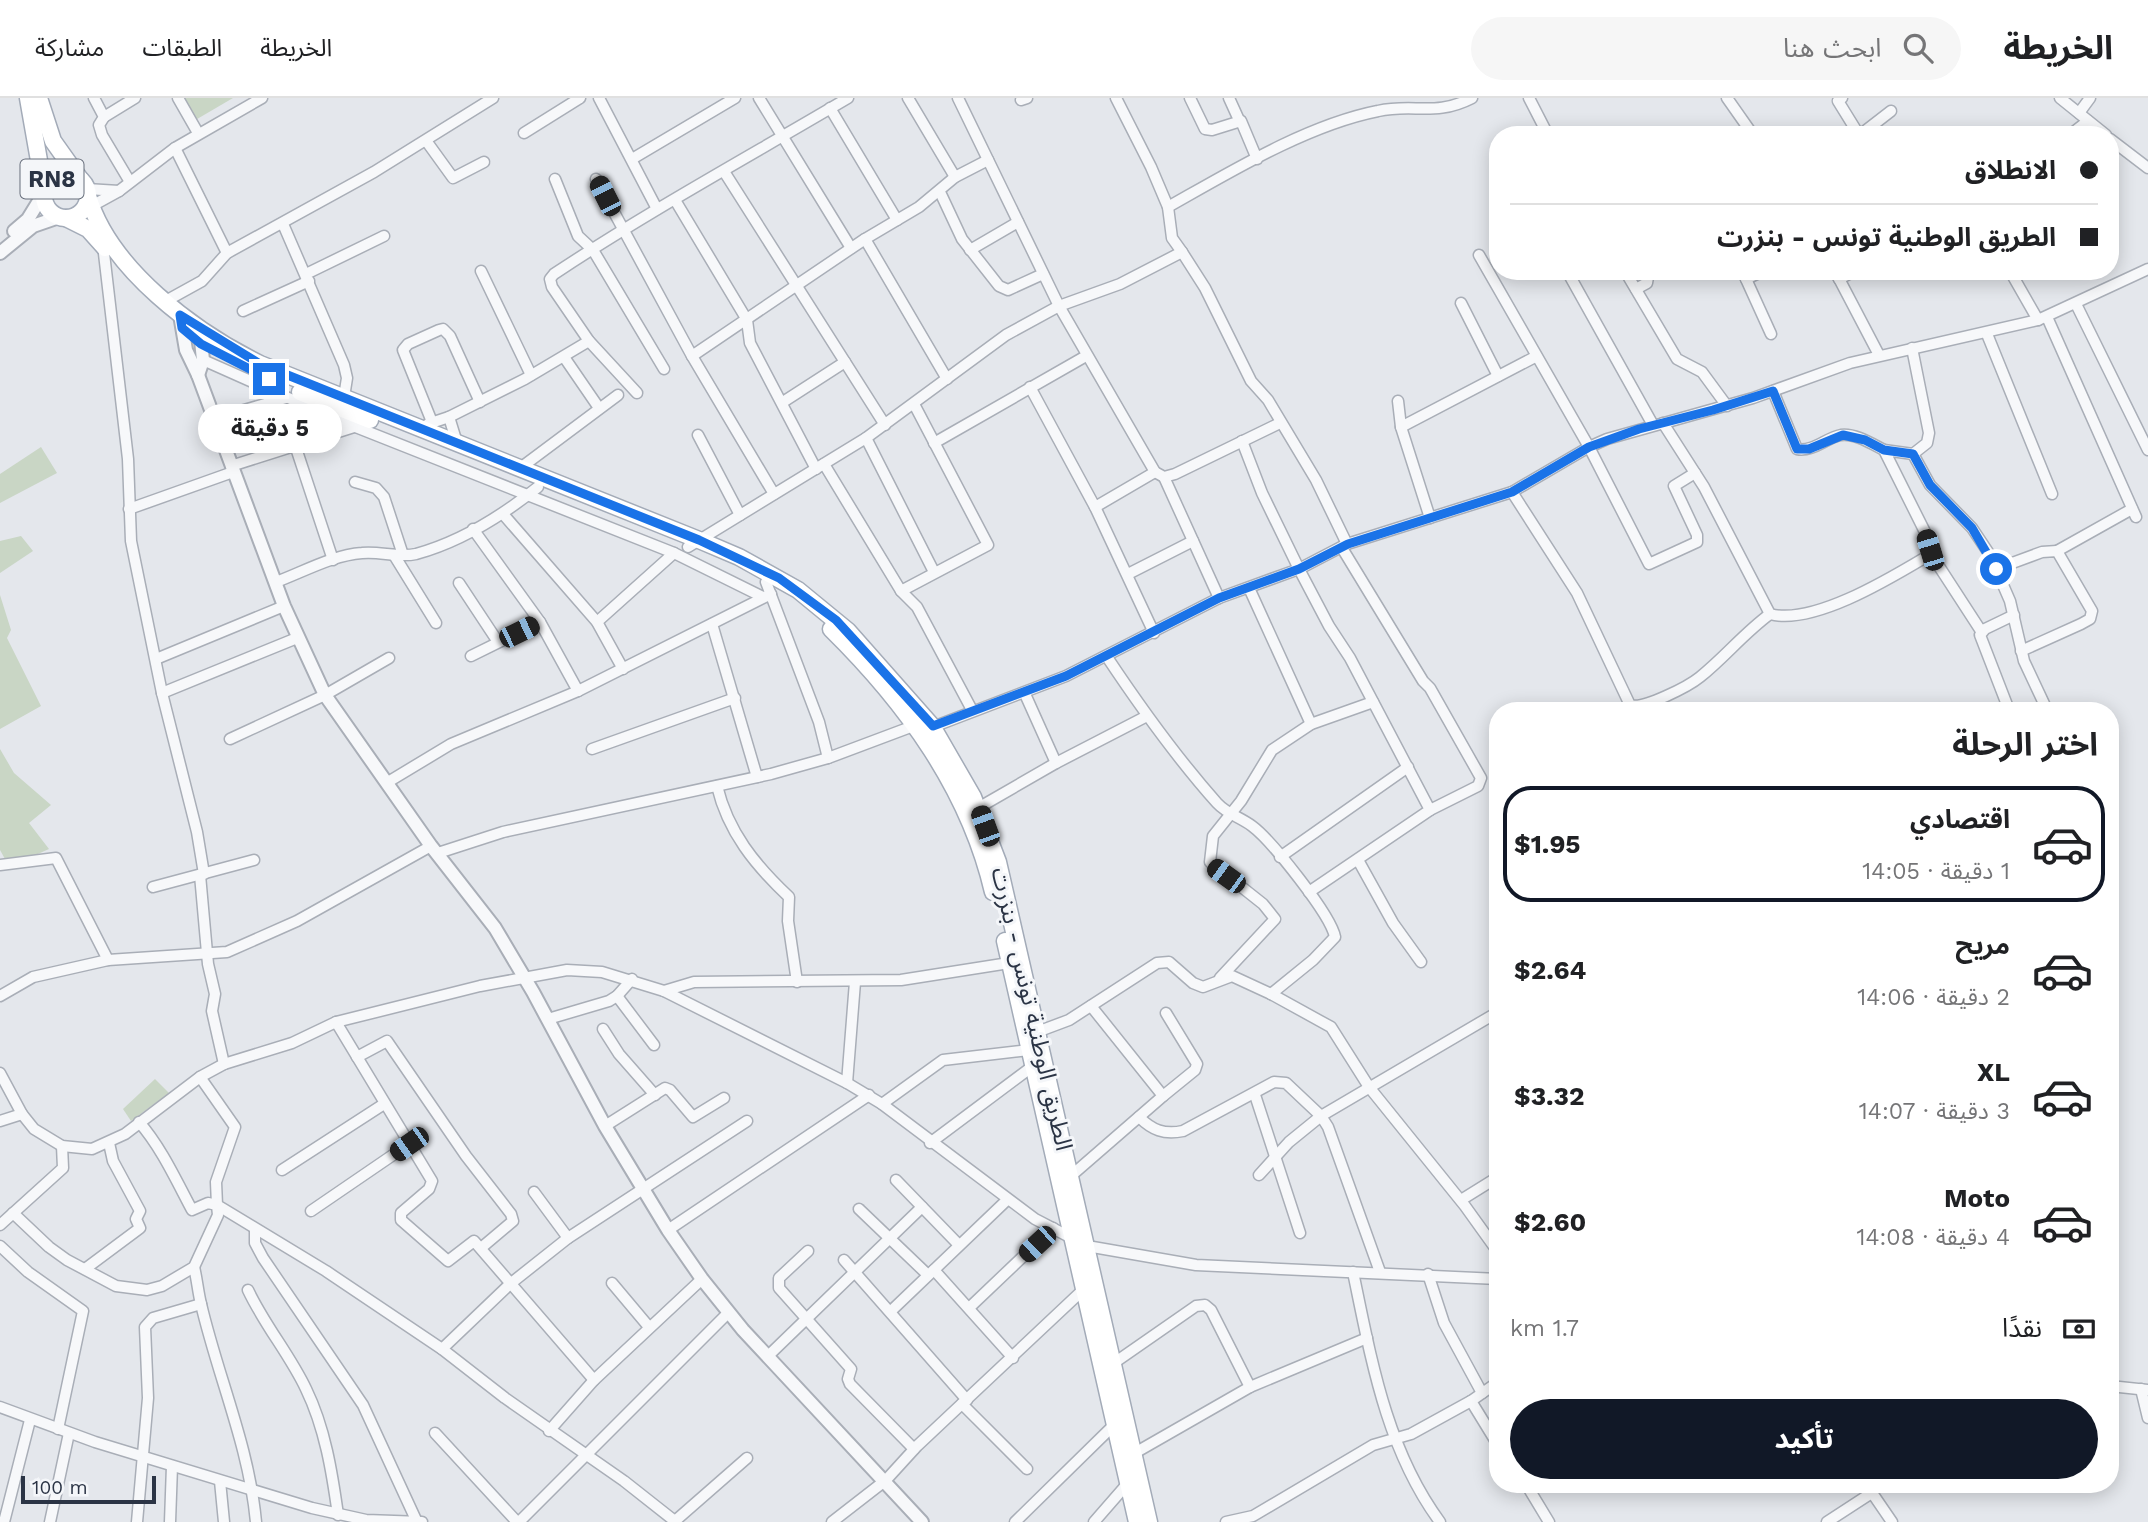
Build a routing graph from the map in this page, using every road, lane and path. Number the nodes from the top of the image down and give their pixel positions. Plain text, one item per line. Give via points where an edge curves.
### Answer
1 (27, 98) edge
2 (39, 98) edge
3 (94, 98) edge
4 (135, 98) edge
5 (178, 98) edge
6 (494, 98) edge
7 (580, 98) edge
8 (599, 98) edge
9 (734, 98) edge
10 (759, 98) edge
11 (848, 98) edge
12 (908, 98) edge
13 (958, 98) edge
14 (1116, 98) edge
15 (1190, 98) edge
16 (1229, 98) edge
17 (1472, 98) edge
18 (1529, 98) edge
19 (1727, 98) edge
20 (1843, 98) edge
21 (2060, 98) edge
22 (2090, 98) edge
23 (259, 99) edge
24 (830, 108) junction
25 (1891, 111) dead end
26 (2079, 113) junction
27 (104, 117) junction
28 (1239, 120) junction
29 (2088, 121) junction
30 (1543, 126) edge
31 (1747, 126) edge
32 (1854, 126) edge
33 (1872, 126) edge
34 (2082, 126) edge
35 (2094, 126) edge
36 (198, 133) junction
37 (524, 133) dead end
38 (783, 139) junction
39 (427, 142) junction
40 (2119, 146) edge
41 (175, 148) junction
42 (632, 159) junction
43 (1258, 159) junction
44 (988, 160) junction
45 (484, 162) dead end
46 (2148, 168) edge
47 (724, 173) junction
48 (955, 177) junction
49 (555, 179) dead end
50 (596, 179) dead end
51 (131, 182) junction
52 (44, 191) junction
53 (119, 191) junction
54 (940, 192) junction
55 (675, 200) junction
56 (78, 203) junction
57 (1168, 207) junction
58 (657, 209) junction
59 (897, 220) junction
60 (1018, 222) junction
61 (283, 223) junction
62 (622, 231) junction
63 (384, 236) dead end
64 (866, 239) junction
65 (0, 244) edge
66 (103, 245) junction
67 (851, 248) junction
68 (593, 250) junction
69 (971, 250) junction
70 (1182, 252) junction
71 (0, 253) edge
72 (227, 253) junction
73 (1479, 255) dead end
74 (2148, 269) edge
75 (481, 271) dead end
76 (1489, 273) edge
77 (1043, 274) junction
78 (307, 278) junction
79 (1493, 280) edge
80 (1572, 280) edge
81 (1630, 280) edge
82 (1648, 280) edge
83 (1747, 280) edge
84 (1840, 280) edge
85 (2016, 280) edge
86 (797, 286) junction
87 (1636, 289) junction
88 (164, 302) junction
89 (1461, 303) dead end
90 (2076, 304) junction
91 (1059, 306) junction
92 (243, 311) dead end
93 (2042, 318) junction
94 (747, 320) junction
95 (181, 322) junction
96 (1771, 334) dead end
97 (1987, 334) junction
98 (589, 341) junction
99 (201, 345) junction
100 (1912, 348) junction
101 (1879, 355) junction
102 (564, 356) junction
103 (692, 356) junction
104 (1086, 356) junction
105 (1535, 357) junction
106 (845, 362) junction
107 (664, 369) dead end
108 (198, 374) junction
109 (531, 375) junction
110 (1498, 376) junction
111 (947, 379) junction
112 (1030, 387) junction
113 (1773, 391) junction
114 (637, 393) dead end
115 (618, 395) dead end
116 (344, 397) junction
117 (286, 398) junction
118 (1398, 401) dead end
119 (480, 402) junction
120 (783, 402) junction
121 (914, 404) junction
122 (300, 405) junction
123 (1727, 406) junction
124 (599, 408) junction
125 (449, 417) junction
126 (213, 419) junction
127 (432, 422) junction
128 (1280, 423) junction
129 (1658, 424) junction
130 (885, 425) junction
131 (354, 427) junction
132 (1401, 427) junction
133 (414, 428) junction
134 (698, 435) dead end
135 (866, 438) junction
136 (312, 440) junction
137 (1242, 441) junction
138 (457, 443) junction
139 (934, 443) junction
140 (295, 445) junction
141 (1589, 447) junction
142 (1884, 450) junction
143 (2148, 450) edge
144 (1913, 454) junction
145 (482, 459) junction
146 (820, 467) junction
147 (232, 469) junction
148 (518, 469) junction
149 (1695, 473) junction
150 (1160, 474) junction
151 (355, 482) dead end
152 (532, 492) junction
153 (1512, 492) junction
154 (774, 494) junction
155 (2052, 494) dead end
156 (1095, 507) junction
157 (129, 509) junction
158 (503, 514) junction
159 (740, 515) junction
160 (1430, 518) junction
161 (473, 529) junction
162 (1194, 541) junction
163 (1345, 546) junction
164 (687, 547) junction
165 (2057, 551) junction
166 (1931, 554) junction
167 (399, 555) junction
168 (333, 560) junction
169 (1299, 569) junction
170 (1996, 569) junction
171 (934, 572) junction
172 (1129, 575) junction
173 (276, 582) junction
174 (458, 583) dead end
175 (1249, 588) junction
176 (767, 591) junction
177 (901, 591) junction
178 (1219, 598) junction
179 (284, 606) junction
180 (1770, 614) junction
181 (2014, 615) junction
182 (540, 622) junction
183 (597, 622) junction
184 (436, 623) dead end
185 (712, 625) junction
186 (1981, 631) junction
187 (1154, 633) junction
188 (298, 638) junction
189 (498, 642) junction
190 (2021, 651) junction
191 (471, 656) dead end
192 (1107, 657) junction
193 (389, 658) dead end
194 (156, 659) junction
195 (623, 669) junction
196 (579, 691) junction
197 (162, 693) junction
198 (1025, 694) junction
199 (325, 695) junction
200 (735, 698) junction
201 (1373, 702) junction
202 (1629, 702) edge
203 (1651, 702) edge
204 (2006, 702) edge
205 (2043, 702) edge
206 (972, 710) junction
207 (1147, 716) junction
208 (1311, 724) junction
209 (923, 728) junction
210 (230, 739) dead end
211 (592, 749) dead end
212 (828, 758) junction
213 (1056, 763) junction
214 (1408, 766) junction
215 (757, 777) junction
216 (388, 782) junction
217 (717, 786) junction
218 (978, 808) junction
219 (1430, 810) junction
220 (1229, 813) junction
221 (434, 850) junction
222 (1280, 857) junction
223 (254, 860) dead end
224 (1358, 860) junction
225 (2, 862) edge
226 (202, 874) junction
227 (153, 887) dead end
228 (1309, 892) junction
229 (209, 956) junction
230 (108, 960) junction
231 (1009, 962) junction
232 (1422, 962) dead end
233 (525, 978) junction
234 (1220, 978) junction
235 (632, 979) junction
236 (797, 982) junction
237 (855, 982) junction
238 (664, 991) junction
239 (1271, 994) junction
240 (0, 996) edge
241 (617, 996) junction
242 (1091, 1006) junction
243 (1166, 1013) dead end
244 (1489, 1017) edge
245 (548, 1019) junction
246 (336, 1022) junction
247 (603, 1029) dead end
248 (1037, 1032) junction
249 (654, 1045) dead end
250 (357, 1057) junction
251 (1031, 1058) junction
252 (224, 1064) junction
253 (0, 1073) edge
254 (200, 1077) junction
255 (847, 1083) junction
256 (1369, 1087) junction
257 (655, 1095) junction
258 (869, 1095) junction
259 (1255, 1095) junction
260 (1163, 1096) junction
261 (724, 1098) dead end
262 (384, 1104) junction
263 (883, 1104) junction
264 (22, 1114) junction
265 (1321, 1115) junction
266 (1139, 1117) junction
267 (0, 1121) edge
268 (747, 1121) dead end
269 (139, 1122) junction
270 (605, 1126) junction
271 (109, 1143) junction
272 (930, 1143) junction
273 (409, 1144) junction
274 (62, 1146) junction
275 (1276, 1158) junction
276 (282, 1170) dead end
277 (1072, 1175) junction
278 (1259, 1175) dead end
279 (896, 1181) dead end
280 (1489, 1183) edge
281 (643, 1188) junction
282 (534, 1192) dead end
283 (1007, 1200) junction
284 (1461, 1200) junction
285 (217, 1205) junction
286 (922, 1207) junction
287 (859, 1209) dead end
288 (311, 1211) dead end
289 (13, 1213) junction
290 (0, 1224) edge
291 (1053, 1228) junction
292 (255, 1230) junction
293 (668, 1230) junction
294 (1300, 1233) dead end
295 (1071, 1235) junction
296 (568, 1238) junction
297 (891, 1238) junction
298 (1489, 1239) edge
299 (958, 1244) junction
300 (0, 1246) edge
301 (1087, 1246) junction
302 (481, 1248) junction
303 (808, 1251) dead end
304 (844, 1260) dead end
305 (194, 1267) junction
306 (85, 1269) junction
307 (931, 1272) junction
308 (1353, 1272) junction
309 (1380, 1272) junction
310 (855, 1273) junction
311 (1428, 1274) junction
312 (1489, 1278) edge
313 (702, 1279) junction
314 (612, 1283) dead end
315 (510, 1284) junction
316 (1084, 1289) junction
317 (248, 1290) dead end
318 (201, 1304) junction
319 (970, 1307) junction
320 (891, 1311) junction
321 (729, 1312) junction
322 (805, 1319) junction
323 (649, 1326) junction
324 (1367, 1338) junction
325 (442, 1349) junction
326 (768, 1356) junction
327 (1013, 1358) junction
328 (1114, 1363) junction
329 (594, 1380) junction
330 (1250, 1387) junction
331 (2119, 1387) edge
332 (1489, 1388) edge
333 (2144, 1389) edge
334 (1482, 1393) junction
335 (1471, 1401) junction
336 (964, 1402) junction
337 (0, 1407) edge
338 (2148, 1418) edge
339 (30, 1420) junction
340 (1115, 1424) junction
341 (58, 1429) junction
342 (1489, 1430) edge
343 (549, 1431) junction
344 (69, 1433) junction
345 (435, 1433) dead end
346 (1394, 1438) junction
347 (914, 1449) junction
348 (1133, 1454) junction
349 (587, 1455) junction
350 (145, 1458) junction
351 (747, 1458) dead end
352 (172, 1466) junction
353 (1027, 1469) dead end
354 (886, 1480) junction
355 (220, 1481) junction
356 (1128, 1483) junction
357 (253, 1491) junction
358 (1531, 1493) edge
359 (1863, 1493) edge
360 (1871, 1493) edge
361 (312, 1508) junction
362 (338, 1515) junction
363 (676, 1521) edge
364 (4, 1522) edge
365 (50, 1522) edge
366 (137, 1522) edge
367 (170, 1522) edge
368 (224, 1522) edge
369 (256, 1522) edge
370 (314, 1522) edge
371 (419, 1522) edge
372 (518, 1522) edge
373 (832, 1522) edge
374 (922, 1522) edge
375 (1015, 1522) edge
376 (1094, 1522) edge
377 (1137, 1522) edge
378 (1149, 1522) edge
379 (1226, 1522) edge
380 (1440, 1522) edge
381 (1549, 1522) edge
382 (1827, 1522) edge
383 (1892, 1522) edge

1 - 52 main road, RN8
2 - 56 main road, الطريق الوطنية تونس - بنزرت / RN8
3 - 27 street
4 - 27 street
5 - 36 street
6 - 39 street
7 - 37 street
8 - 42 street
9 - 42 street
10 - 38 street
11 - 24 street
12 - 48 street
13 - 44 street
14 - 57 street
15 - 28 street via 1205,129 1212,131
16 - 28 street
17 - 43 street via 1440,110 1377,111 1310,133
18 - 30 street
19 - 31 street
20 - 32 street via 1838,101
21 - 26 street
22 - 26 street
23 - 36 street
24 - 38 street
24 - 59 street
25 - 33 street
26 - 29 street
27 - 51 street via 100,131
28 - 43 street
29 - 34 street
29 - 35 street
36 - 41 street
38 - 47 street
38 - 67 street
39 - 45 street via 453,178
39 - 61 street
40 - 46 street
41 - 51 street
41 - 72 street
42 - 58 street
43 - 57 street
44 - 48 street
44 - 60 street
47 - 55 street
47 - 86 street
48 - 54 street
49 - 68 street via 579,236
50 - 62 street
51 - 53 street
52 - 56 main road, RN8 via 47,208
52 - 56 main road, RN8 via 59,175
52 - 65 street via 28,219
53 - 56 street
53 - 56 street
54 - 59 street
54 - 69 street
55 - 58 street
55 - 94 street
56 - 66 main road, الطريق الوطنية تونس - بنزرت / RN8 via 88,229
56 - 71 street via 33,226
56 - 88 main road, الطريق الوطنية تونس - بنزرت / RN8
57 - 70 street via 1172,238
58 - 62 street
59 - 64 street
60 - 69 street
60 - 77 street
61 - 72 street
61 - 78 street
62 - 68 street
62 - 103 street
63 - 78 street
64 - 67 street
64 - 111 street
66 - 95 main road, الطريق الوطنية تونس - بنزرت / RN8 via 145,295
66 - 157 street via 128,459
67 - 86 street
68 - 98 street via 550,279
68 - 107 street
69 - 77 street via 1003,289
70 - 91 street via 1120,284
70 - 128 street via 1251,381
72 - 88 street via 202,281
73 - 76 street
74 - 90 street
75 - 109 street
77 - 91 street
78 - 92 street
78 - 116 street via 347,372
79 - 105 street
80 - 129 street
81 - 87 street
82 - 87 street
83 - 96 street
84 - 101 street
85 - 93 street
86 - 94 street
86 - 106 street
87 - 123 street via 1677,359 1702,372
88 - 95 main road, الطريق الوطنية تونس - بنزرت / RN8
89 - 110 street
90 - 93 street
90 - 143 street
91 - 104 street
91 - 111 street via 1006,335
93 - 97 street
93 - 165 street via 2134,513
94 - 103 street
94 - 120 street via 750,343
95 - 99 main road, الطريق الوطنية تونس - بنزرت / RN8
95 - 108 street via 186,350
97 - 100 street
97 - 155 street
98 - 102 street
98 - 114 street
99 - 108 street
99 - 116 main road, الطريق الوطنية تونس - بنزرت / RN8
99 - 117 street
99 - 145 main road, الطريق الوطنية تونس - بنزرت / RN8 via 284,386
100 - 101 street
100 - 144 street via 1929,433 1927,443
101 - 113 street
102 - 109 street
102 - 124 street
103 - 154 street
104 - 112 street
104 - 150 street
105 - 110 street
105 - 141 street
106 - 120 street
106 - 130 street
108 - 126 street
109 - 119 street
110 - 132 street
111 - 121 street
112 - 139 street
112 - 156 street
113 - 123 street
113 - 142 street via 1797,449 1843,435
115 - 124 street
116 - 133 main road, الطريق الوطنية تونس - بنزرت / RN8
117 - 122 street
117 - 126 street
118 - 132 street
119 - 125 street
119 - 127 street via 450,336 439,330 403,350
120 - 146 street
121 - 130 street
121 - 139 street
122 - 131 street
122 - 136 street
123 - 129 street
124 - 148 street
125 - 127 street
125 - 138 street
126 - 147 street
127 - 133 street
128 - 137 street
128 - 163 street via 1316,480
129 - 141 street
129 - 149 street
130 - 135 street
131 - 136 street
131 - 152 street
132 - 160 street
133 - 138 main road, الطريق الوطنية تونس - بنزرت / RN8
134 - 159 street
135 - 146 street
135 - 171 street
136 - 140 street
137 - 150 street
137 - 169 street
138 - 145 main road, الطريق الوطنية تونس - بنزرت / RN8
139 - 171 street via 988,545
140 - 147 street
140 - 168 street
141 - 149 street via 1651,565 1697,542 1674,486
141 - 153 street
142 - 144 street
142 - 166 street via 1925,532
144 - 170 street via 1930,485 1972,528
145 - 148 main road, الطريق الوطنية تونس - بنزرت / RN8
145 - 152 main road, الطريق الوطنية تونس - بنزرت / RN8
146 - 154 street
146 - 177 street
147 - 157 street
147 - 173 street
148 - 164 main road, الطريق الوطنية تونس - بنزرت / RN8
149 - 180 street
150 - 156 street
150 - 162 street
151 - 167 street via 380,492
152 - 158 street
152 - 164 main road, الطريق الوطنية تونس - بنزرت / RN8
153 - 160 street
153 - 202 street via 1577,593
154 - 159 street
156 - 172 street
157 - 194 street via 135,566
158 - 161 street
158 - 183 street
159 - 164 street
160 - 163 street
161 - 167 street via 422,552
161 - 182 street
162 - 172 street
162 - 178 street
163 - 169 street
163 - 219 street via 1481,778 1478,786
164 - 176 main road, الطريق الوطنية تونس - بنزرت / RN8
164 - 183 street
164 - 209 main road, الطريق الوطنية تونس - بنزرت / RN8 via 779,578 818,604 861,644
165 - 170 street
165 - 190 street via 2092,615
166 - 180 street via 1856,596 1803,613
166 - 186 street
167 - 168 street via 363,552
167 - 184 street
168 - 173 street
169 - 175 street
169 - 201 street
170 - 181 street
171 - 177 street
172 - 187 street
173 - 179 street
174 - 189 street
175 - 178 street
175 - 208 street
176 - 185 street
176 - 209 main road, الطريق الوطنية تونس - بنزرت / RN8 via 798,601 827,625
176 - 212 street
177 - 206 street via 917,607
178 - 187 street
179 - 188 street
179 - 194 street
180 - 203 street via 1698,679
181 - 186 street
181 - 190 street
182 - 189 street
182 - 196 street
183 - 195 street
185 - 195 street
185 - 200 street
186 - 204 street via 1980,639
187 - 192 street
188 - 197 street
188 - 199 street
189 - 191 street
190 - 205 street
192 - 198 street
192 - 207 street
193 - 199 street
194 - 197 street
195 - 196 street
196 - 216 street via 484,728
197 - 226 street via 192,807
198 - 206 street
198 - 213 street
199 - 210 street
199 - 216 street
200 - 211 street
200 - 215 street
201 - 208 street
201 - 214 street
206 - 209 street
207 - 213 street
207 - 220 street via 1182,763
208 - 220 street via 1272,750
209 - 212 street
209 - 218 main road, الطريق الوطنية تونس - بنزرت / RN8
209 - 231 main road, الطريق الوطنية تونس - بنزرت / RN8 via 976,832
212 - 215 street
213 - 218 street
214 - 219 street
214 - 222 street
215 - 217 street
216 - 221 street
217 - 221 street
217 - 236 street via 726,818 743,847 790,900 788,921
218 - 248 main road, الطريق الوطنية تونس - بنزرت / RN8 via 998,862
219 - 224 street
220 - 222 street via 1255,827
220 - 234 street via 1213,836 1210,862 1275,919
221 - 229 street via 267,936
221 - 233 street via 489,919
222 - 228 street
223 - 226 street
224 - 228 street
224 - 232 street via 1393,923
225 - 230 street via 56,858
226 - 227 street
226 - 229 street
228 - 239 street via 1335,937
229 - 230 street
229 - 252 street via 214,1028
230 - 240 street via 33,978
231 - 237 street via 901,980
231 - 251 main road, الطريق الوطنية تونس - بنزرت / RN8
233 - 235 street via 576,970
233 - 245 street
233 - 246 street
234 - 239 street via 1232,976
234 - 242 street via 1203,987 1169,962 1157,962
235 - 238 street
235 - 241 street
236 - 237 street
236 - 238 street via 694,982
237 - 255 street
238 - 255 street
239 - 256 street via 1331,1027
241 - 245 street
241 - 249 street
242 - 248 street
242 - 260 street
243 - 260 street via 1197,1063 1195,1070
244 - 256 street
245 - 270 street
246 - 250 street
246 - 252 street via 292,1043
247 - 257 street
248 - 277 main road, الطريق الوطنية تونس - بنزرت / RN8
250 - 262 street
250 - 302 street via 387,1041 511,1214 513,1221
251 - 263 street via 943,1060
251 - 272 street via 1008,1082
251 - 295 main road, الطريق الوطنية تونس - بنزرت / RN8
252 - 254 street
253 - 264 street
254 - 269 street
254 - 285 street via 235,1127 216,1182
255 - 258 street
256 - 265 street
256 - 284 street
257 - 261 street via 670,1090 694,1117
257 - 270 street
258 - 263 street
258 - 293 street
259 - 265 street via 1283,1082
259 - 266 street via 1183,1132 1150,1128
259 - 275 street
260 - 266 street
262 - 273 street
262 - 276 street
263 - 272 street
264 - 267 street
264 - 274 street via 34,1129
265 - 275 street
265 - 309 street
266 - 277 street
268 - 281 street
269 - 271 street
269 - 285 street via 156,1142 192,1210 208,1203
270 - 281 street
271 - 274 street via 81,1150
271 - 306 street via 113,1161 140,1211 136,1219 140,1228
272 - 283 street
273 - 288 street
273 - 302 street via 432,1181 401,1213 401,1220 447,1261 473,1240
274 - 289 street via 63,1168
275 - 278 street
275 - 294 street
277 - 301 main road, الطريق الوطنية تونس - بنزرت / RN8
279 - 286 street
280 - 284 street
281 - 293 street
281 - 296 street
282 - 296 street
283 - 291 street
283 - 299 street
284 - 298 street
285 - 292 street
285 - 305 street via 218,1215
286 - 297 street
286 - 299 street
287 - 297 street
289 - 290 street
289 - 306 street via 48,1247
291 - 295 street
291 - 319 street
292 - 325 street via 326,1271
292 - 371 street via 255,1243 263,1258 363,1405
293 - 313 street
295 - 301 street
295 - 316 main road, الطريق الوطنية تونس - بنزرت / RN8
296 - 315 street
297 - 307 street
297 - 310 street
299 - 307 street
300 - 341 street via 27,1272 83,1311
301 - 308 street via 1195,1265
301 - 328 main road, الطريق الوطنية تونس - بنزرت / RN8
302 - 315 street
303 - 322 street via 778,1280 779,1288
304 - 310 street
305 - 306 street via 156,1289 136,1290 116,1286
305 - 318 street
307 - 319 street
307 - 320 street
308 - 309 street
308 - 324 street
309 - 311 street
310 - 320 street
310 - 322 street
311 - 312 street
311 - 334 street via 1444,1323
313 - 321 street
313 - 323 street
314 - 323 street
315 - 325 street
315 - 329 street
316 - 327 street
316 - 340 main road, الطريق الوطنية تونس - بنزرت / RN8
317 - 362 street via 316,1411
318 - 350 street via 153,1318 145,1326
318 - 357 street
319 - 327 street
320 - 336 street
321 - 326 street
321 - 349 street
322 - 326 street
322 - 347 street via 851,1369 850,1384
323 - 329 street
324 - 330 street
324 - 346 street
325 - 343 street
326 - 354 street
327 - 336 street
328 - 330 street via 1196,1306 1205,1305
328 - 348 main road, الطريق الوطنية تونس - بنزرت / RN8
329 - 343 street
330 - 348 street
331 - 333 street
332 - 334 street
333 - 338 street
334 - 335 street
335 - 342 street
335 - 346 street via 1411,1434
336 - 347 street
336 - 353 street
337 - 339 street
339 - 341 street
339 - 364 street
340 - 356 main road, الطريق الوطنية تونس - بنزرت / RN8
340 - 375 street
341 - 344 street
343 - 349 street
344 - 350 street
344 - 365 street
345 - 372 street
346 - 379 street via 1361,1451 1253,1516
346 - 380 street
347 - 354 street
348 - 378 main road, الطريق الوطنية تونس - بنزرت / RN8
349 - 363 street
349 - 372 street
350 - 352 street
350 - 366 street
351 - 363 street
352 - 355 street
352 - 367 street
354 - 373 street
354 - 374 street
355 - 357 street
355 - 368 street
356 - 376 street
356 - 377 main road, الطريق الوطنية تونس - بنزرت / RN8
357 - 361 street
357 - 369 street
358 - 381 street
359 - 382 street
360 - 383 street
361 - 362 street
361 - 370 street
362 - 371 street

